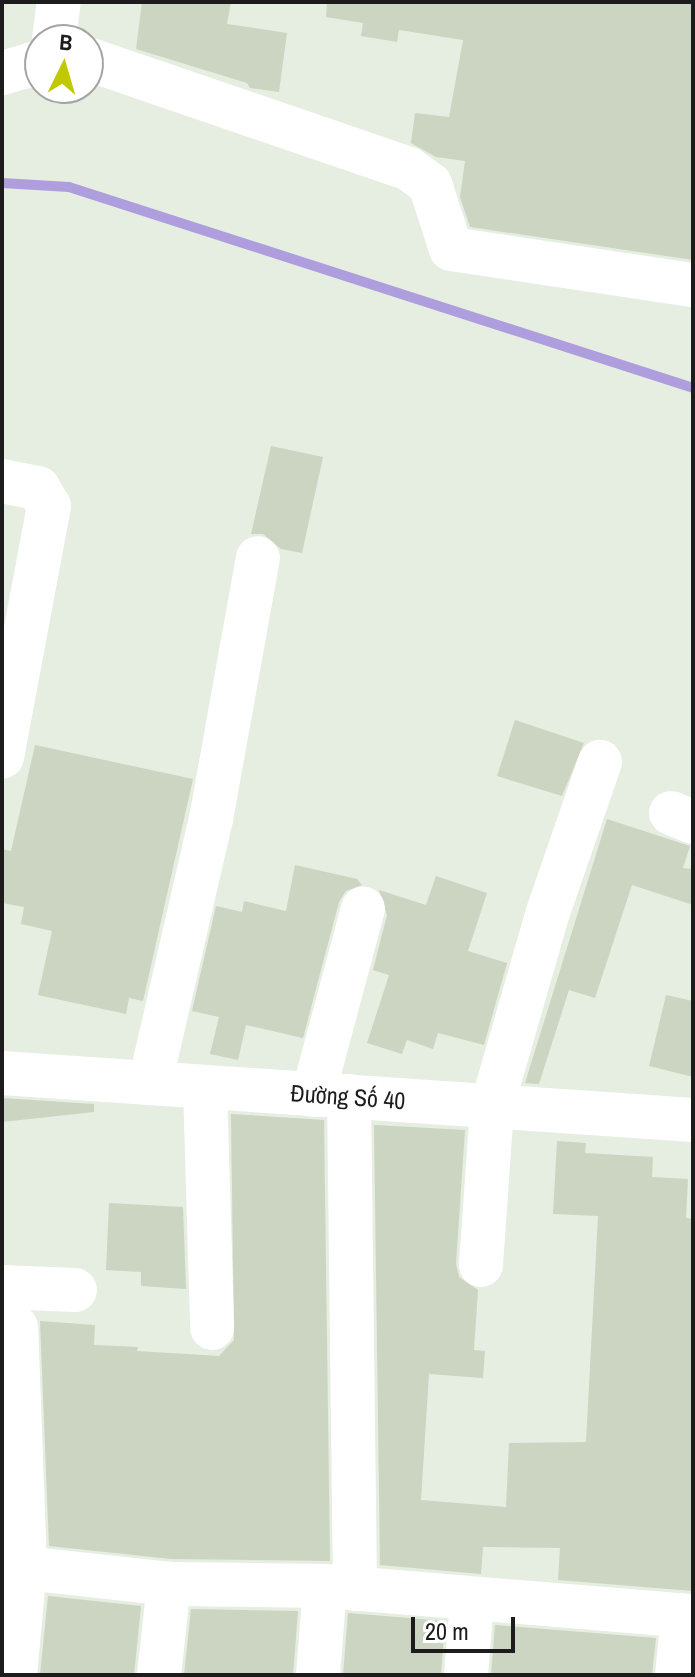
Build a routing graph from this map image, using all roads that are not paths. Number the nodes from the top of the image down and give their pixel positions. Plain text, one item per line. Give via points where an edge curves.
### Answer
1 (59, 2) edge
2 (56, 24) edge
3 (104, 64) edge
4 (24, 67) edge
5 (2, 73) edge
6 (693, 285) edge
7 (2, 481) edge
8 (258, 558) dead end
9 (2, 757) edge
10 (600, 762) dead end
11 (363, 909) dead end
12 (2, 1073) edge
13 (150, 1083) junction
14 (205, 1087) junction
15 (331, 1096) junction
16 (492, 1106) junction
17 (693, 1120) edge
18 (481, 1265) dead end
19 (75, 1290) dead end
20 (9, 1307) edge
21 (212, 1328) dead end
22 (25, 1568) junction
23 (169, 1584) junction
24 (340, 1588) junction
25 (472, 1600) junction
26 (688, 1616) edge
27 (15, 1675) edge
28 (159, 1675) edge
29 (318, 1675) edge
30 (466, 1675) edge
31 (677, 1675) edge

1 - 2 street
3 - 6 street via 409,169 430,184 451,249
4 - 5 street
7 - 9 street via 38,488 49,506
8 - 13 street via 211,819
10 - 16 street via 548,912
11 - 15 street
12 - 13 street, Đường Số 40
13 - 14 street, Đường Số 40
14 - 15 street, Đường Số 40
14 - 21 street
15 - 16 street, Đường Số 40
15 - 24 street
16 - 17 street, Đường Số 40
16 - 18 street
19 - 20 street
20 - 22 street
22 - 23 street
22 - 27 street
23 - 24 street
23 - 28 street
24 - 25 street
24 - 29 street
25 - 26 street
25 - 30 street
26 - 31 street

